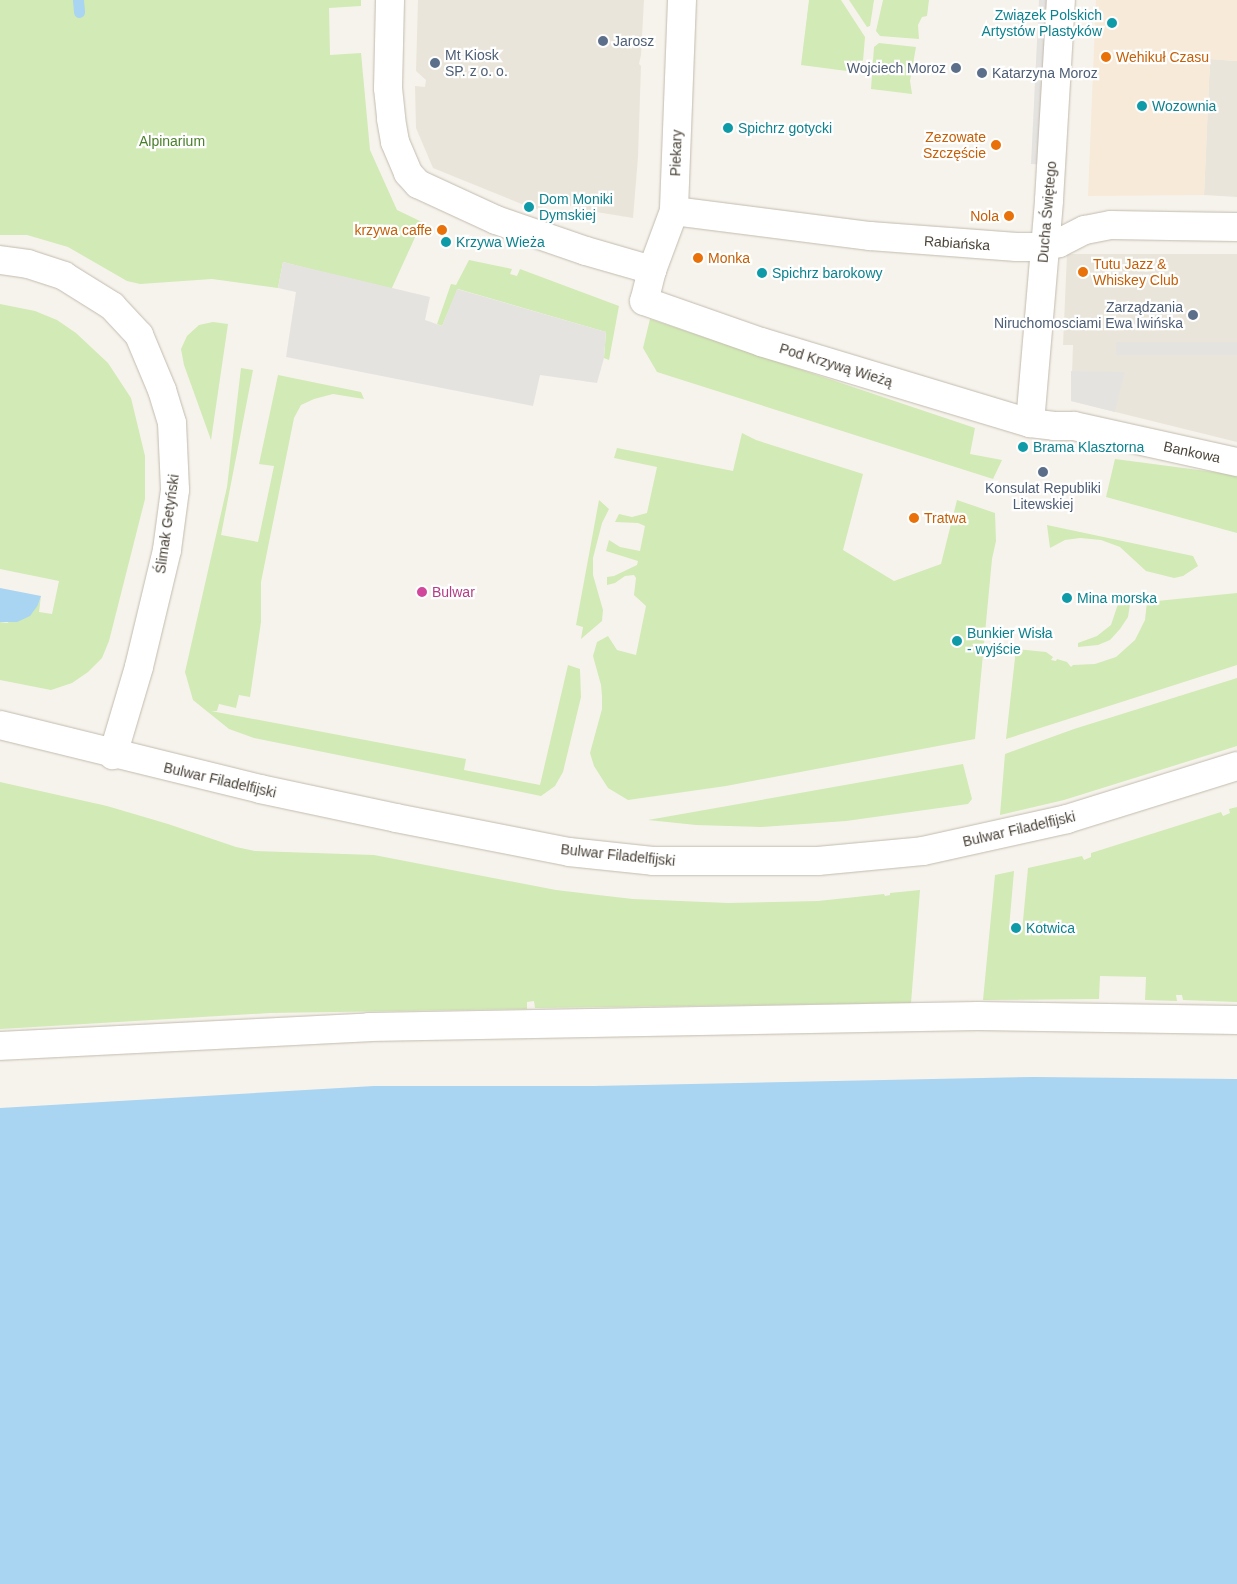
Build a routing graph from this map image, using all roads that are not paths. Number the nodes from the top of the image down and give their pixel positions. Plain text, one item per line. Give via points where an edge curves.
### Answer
1 (390, 0) edge
2 (682, 0) edge
3 (1061, 0) edge
4 (674, 211) junction
5 (1237, 227) edge
6 (1046, 245) junction
7 (0, 260) edge
8 (652, 270) junction
9 (644, 301) joint
10 (1030, 424) junction
11 (1237, 462) edge
12 (0, 725) edge
13 (113, 755) junction
14 (1237, 766) edge
15 (1237, 1020) edge
16 (0, 1046) edge

1 - 8 street via 388,88 391,119 395,142 408,173 418,184 496,220
2 - 4 street, Piekary
3 - 6 street, Ducha Świętego
4 - 6 street, Rabiańska via 870,236 1017,247
4 - 8 street, Piekary
5 - 6 street, Rabiańska via 1111,226 1085,230 1059,243
6 - 10 street, Ducha Świętego
7 - 13 street, Ślimak Getyński via 28,264 64,276 112,306 139,335 172,423 175,490 167,550 140,667
8 - 9 street, Piekary
9 - 10 street, Pod Krzywą Wieżą via 761,342
10 - 11 street, Bankowa via 1074,426
12 - 13 street, Bulwar Filadelfijski
13 - 14 street, Bulwar Filadelfijski via 260,789 568,852 653,861 725,862 818,862 923,851 1067,819
15 - 16 street via 978,1016 379,1026

